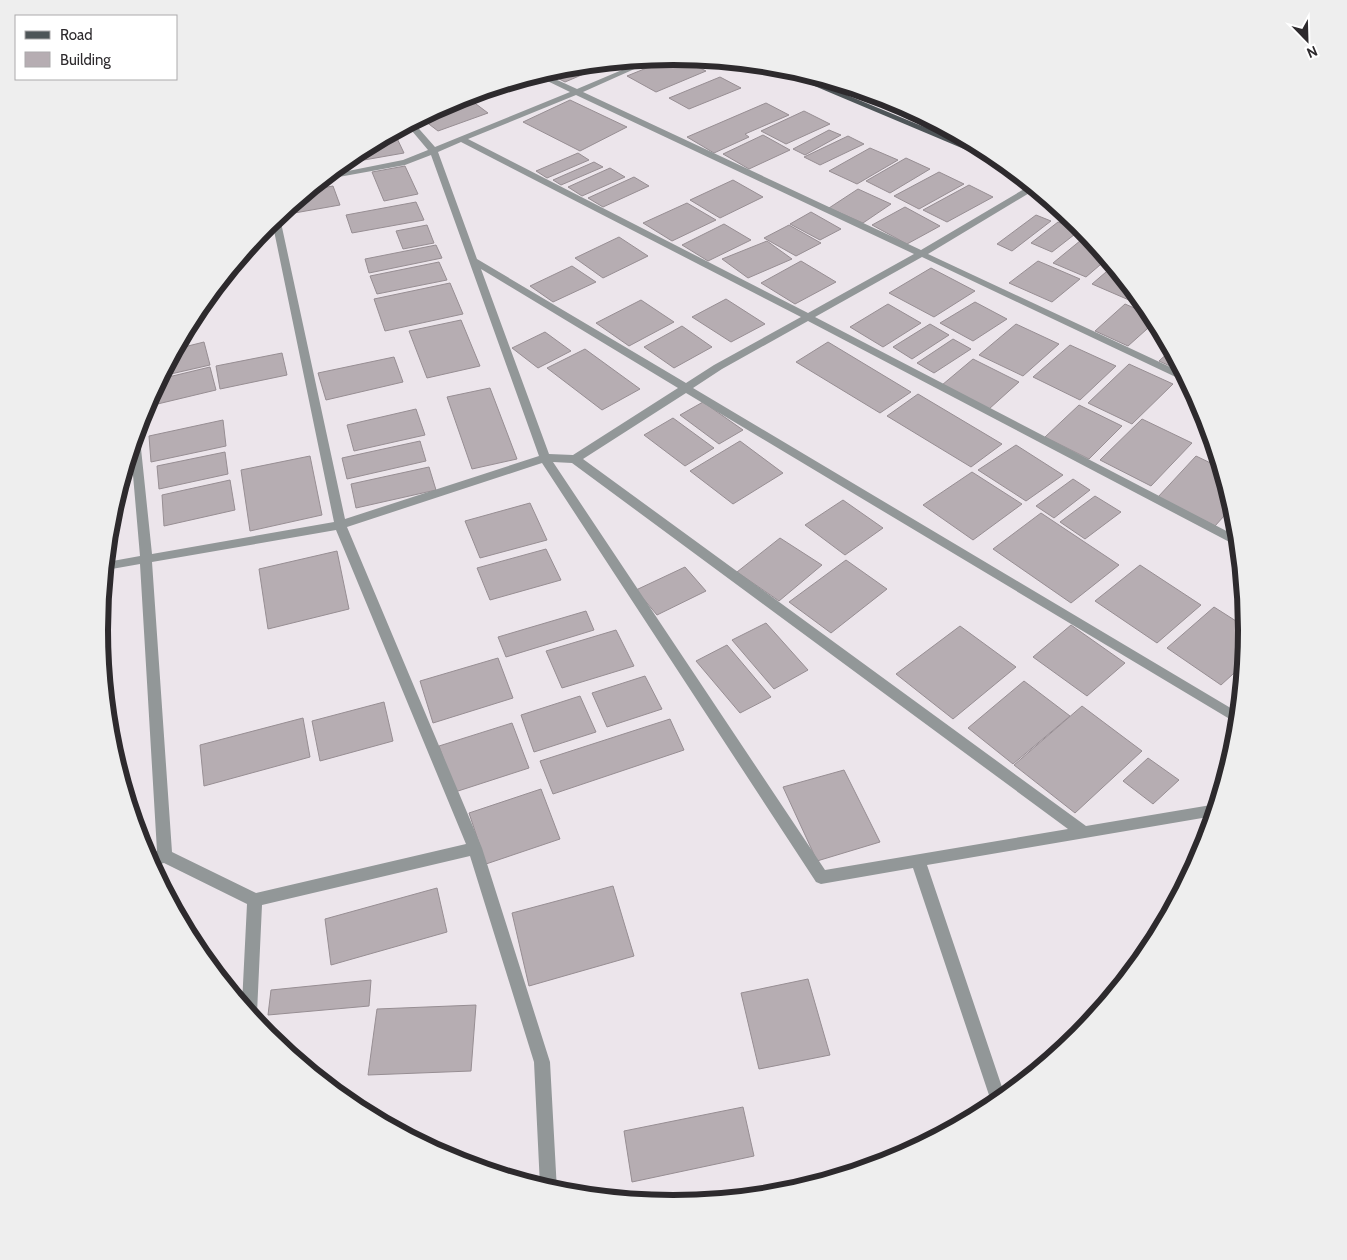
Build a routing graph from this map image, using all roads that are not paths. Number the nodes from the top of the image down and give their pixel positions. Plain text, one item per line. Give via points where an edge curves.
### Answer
1 (637, 66) edge
2 (549, 79) edge
3 (806, 81) edge
4 (577, 92) junction
5 (414, 128) edge
6 (461, 139) junction
7 (965, 146) edge
8 (434, 150) junction
9 (340, 175) edge
10 (1028, 191) edge
11 (278, 227) edge
12 (922, 254) junction
13 (474, 262) junction
14 (808, 317) junction
15 (1177, 374) edge
16 (685, 388) junction
17 (136, 454) edge
18 (546, 458) junction
19 (575, 459) junction
20 (340, 526) junction
21 (1231, 539) edge
22 (146, 558) junction
23 (112, 565) edge
24 (1232, 715) edge
25 (1209, 811) edge
26 (1083, 832) junction
27 (475, 848) junction
28 (165, 856) junction
29 (157, 858) edge
30 (918, 860) junction
31 (255, 900) junction
32 (250, 1004) edge
33 (996, 1093) edge
34 (549, 1181) edge

1 - 4 street
2 - 4 street
3 - 7 main road
4 - 6 street
4 - 12 street
5 - 8 street
6 - 8 street
6 - 14 street
8 - 9 street via 405,162
8 - 13 street
10 - 12 street
11 - 20 street
12 - 14 street
12 - 15 street
13 - 16 street
13 - 18 street
14 - 16 street
14 - 21 street
16 - 19 street
16 - 24 street
17 - 22 street
18 - 19 street
18 - 20 street
18 - 30 street via 821,877
19 - 26 street
20 - 22 street
20 - 27 street
22 - 23 street
22 - 28 street
25 - 26 street
26 - 30 street
27 - 31 street
27 - 34 street via 542,1062
28 - 29 street
28 - 31 street
30 - 33 street
31 - 32 street

